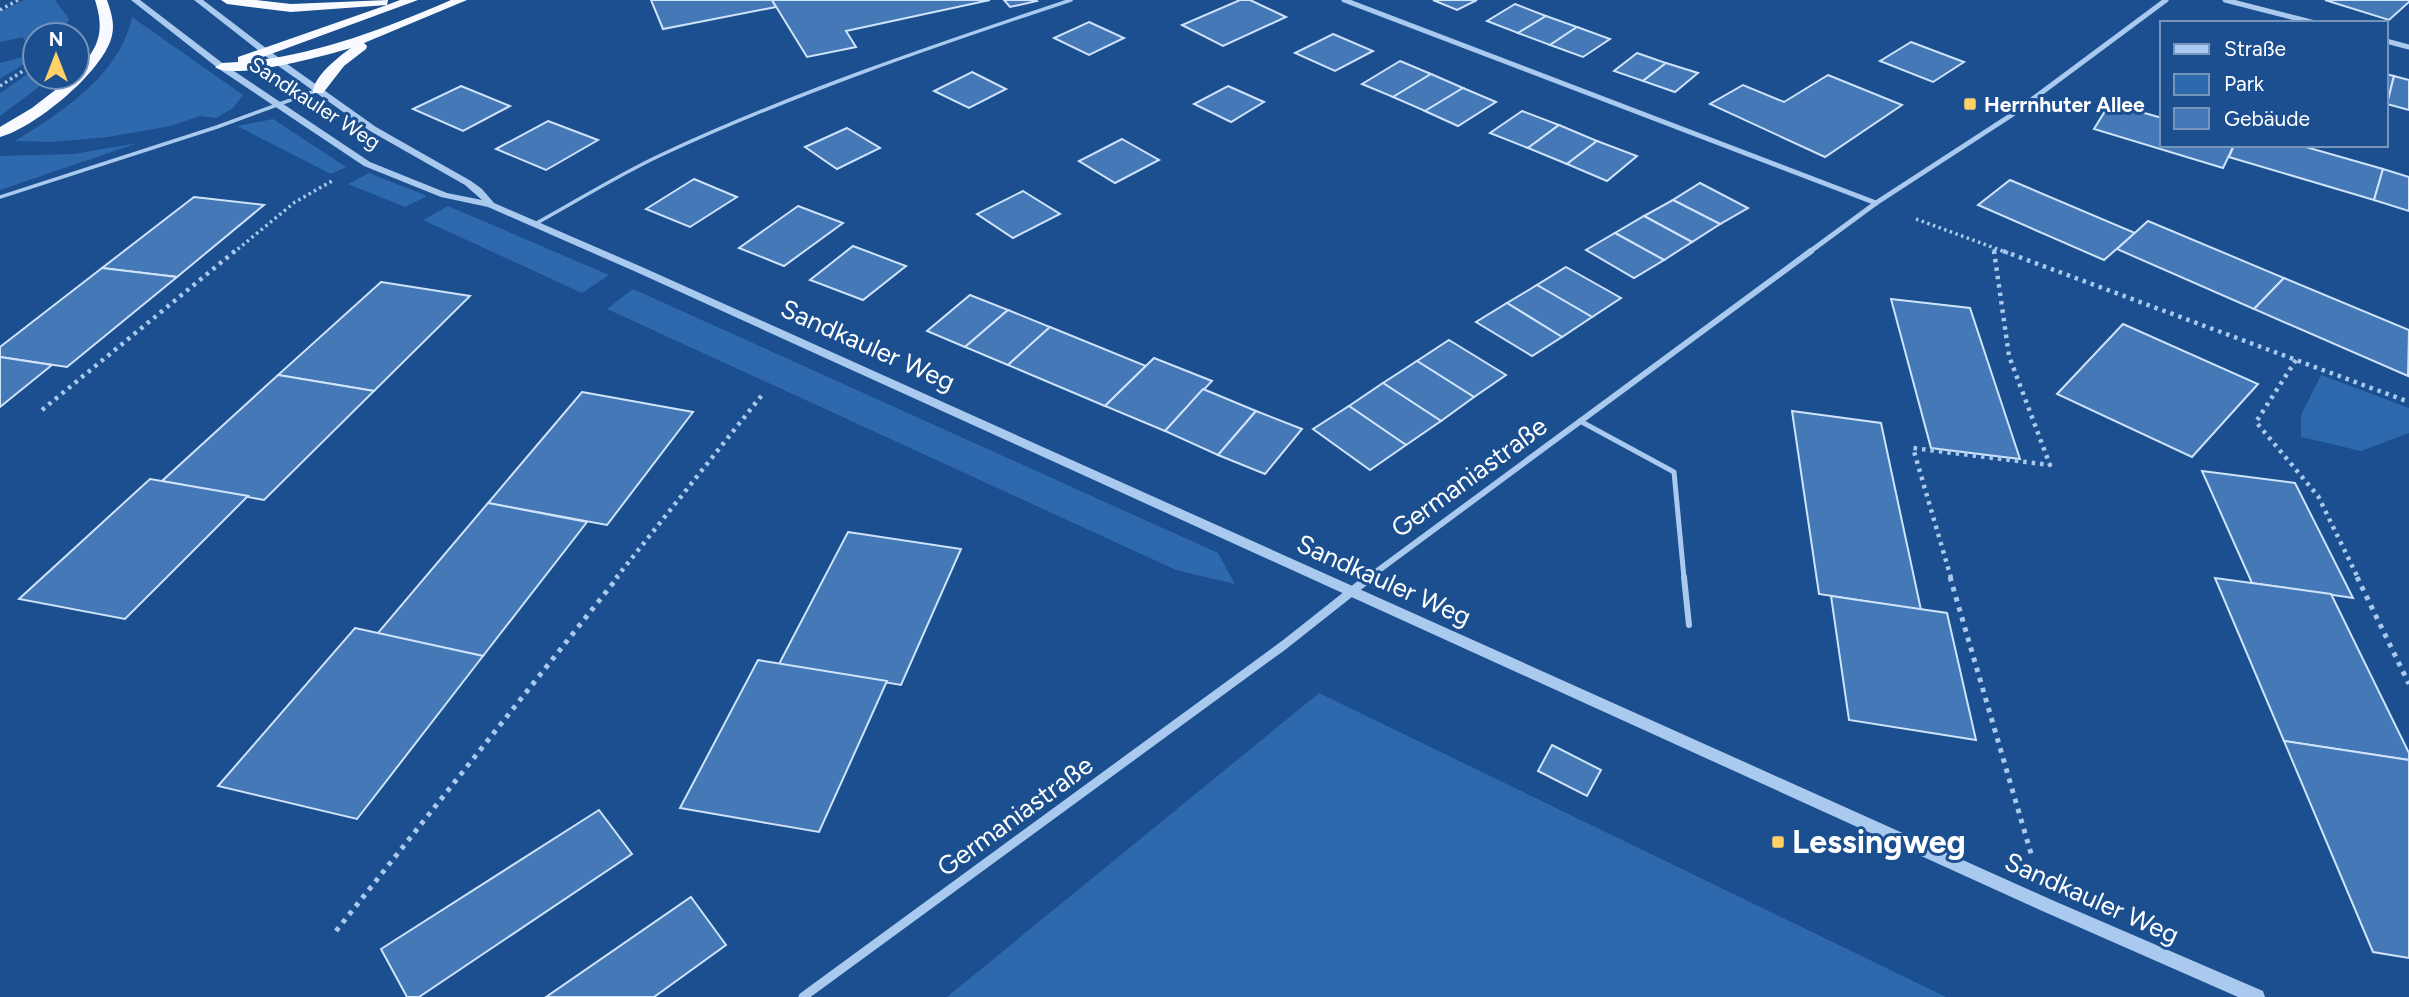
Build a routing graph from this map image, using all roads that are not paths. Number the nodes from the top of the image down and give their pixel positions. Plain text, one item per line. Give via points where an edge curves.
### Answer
1 (101, 0) edge
2 (135, 0) edge
3 (198, 0) edge
4 (227, 0) edge
5 (395, 0) edge
6 (412, 0) edge
7 (461, 0) edge
8 (1071, 0) edge
9 (1344, 0) edge
10 (2166, 0) edge
11 (2225, 0) edge
12 (2307, 21) edge
13 (391, 28) junction
14 (2388, 42) edge
15 (2409, 47) edge
16 (266, 51) junction
17 (280, 63) junction
18 (222, 67) junction
19 (317, 90) junction
20 (277, 105) junction
21 (0, 133) edge
22 (0, 197) edge
23 (1876, 203) junction
24 (491, 205) junction
25 (535, 224) junction
26 (1580, 421) junction
27 (1349, 592) junction
28 (1689, 625) dead end
29 (803, 997) edge
30 (2257, 997) edge

1 - 21 highway via 109,18 103,47 75,81
2 - 18 street, Sandkauler Weg
3 - 16 street, Sandkauler Weg
4 - 5 highway via 316,8
6 - 16 highway
7 - 13 highway
8 - 25 lane via 767,109 659,155
9 - 23 street
10 - 23 street, Germaniastraße via 2010,116
11 - 12 street
13 - 17 highway
13 - 19 highway via 350,53
14 - 15 street
16 - 17 street, Sandkauler Weg
16 - 18 highway
17 - 18 highway
17 - 19 street, Sandkauler Weg
18 - 20 street, Sandkauler Weg
19 - 20 lane
19 - 24 street, Sandkauler Weg via 373,130 479,191
20 - 22 lane
20 - 24 street, Sandkauler Weg via 367,164 444,195
23 - 26 street, Germaniastraße
24 - 25 street, Sandkauler Weg
25 - 27 street, Sandkauler Weg
26 - 27 street, Germaniastraße
26 - 28 lane via 1674,472
27 - 29 street, Germaniastraße via 1284,645
27 - 30 street, Sandkauler Weg

